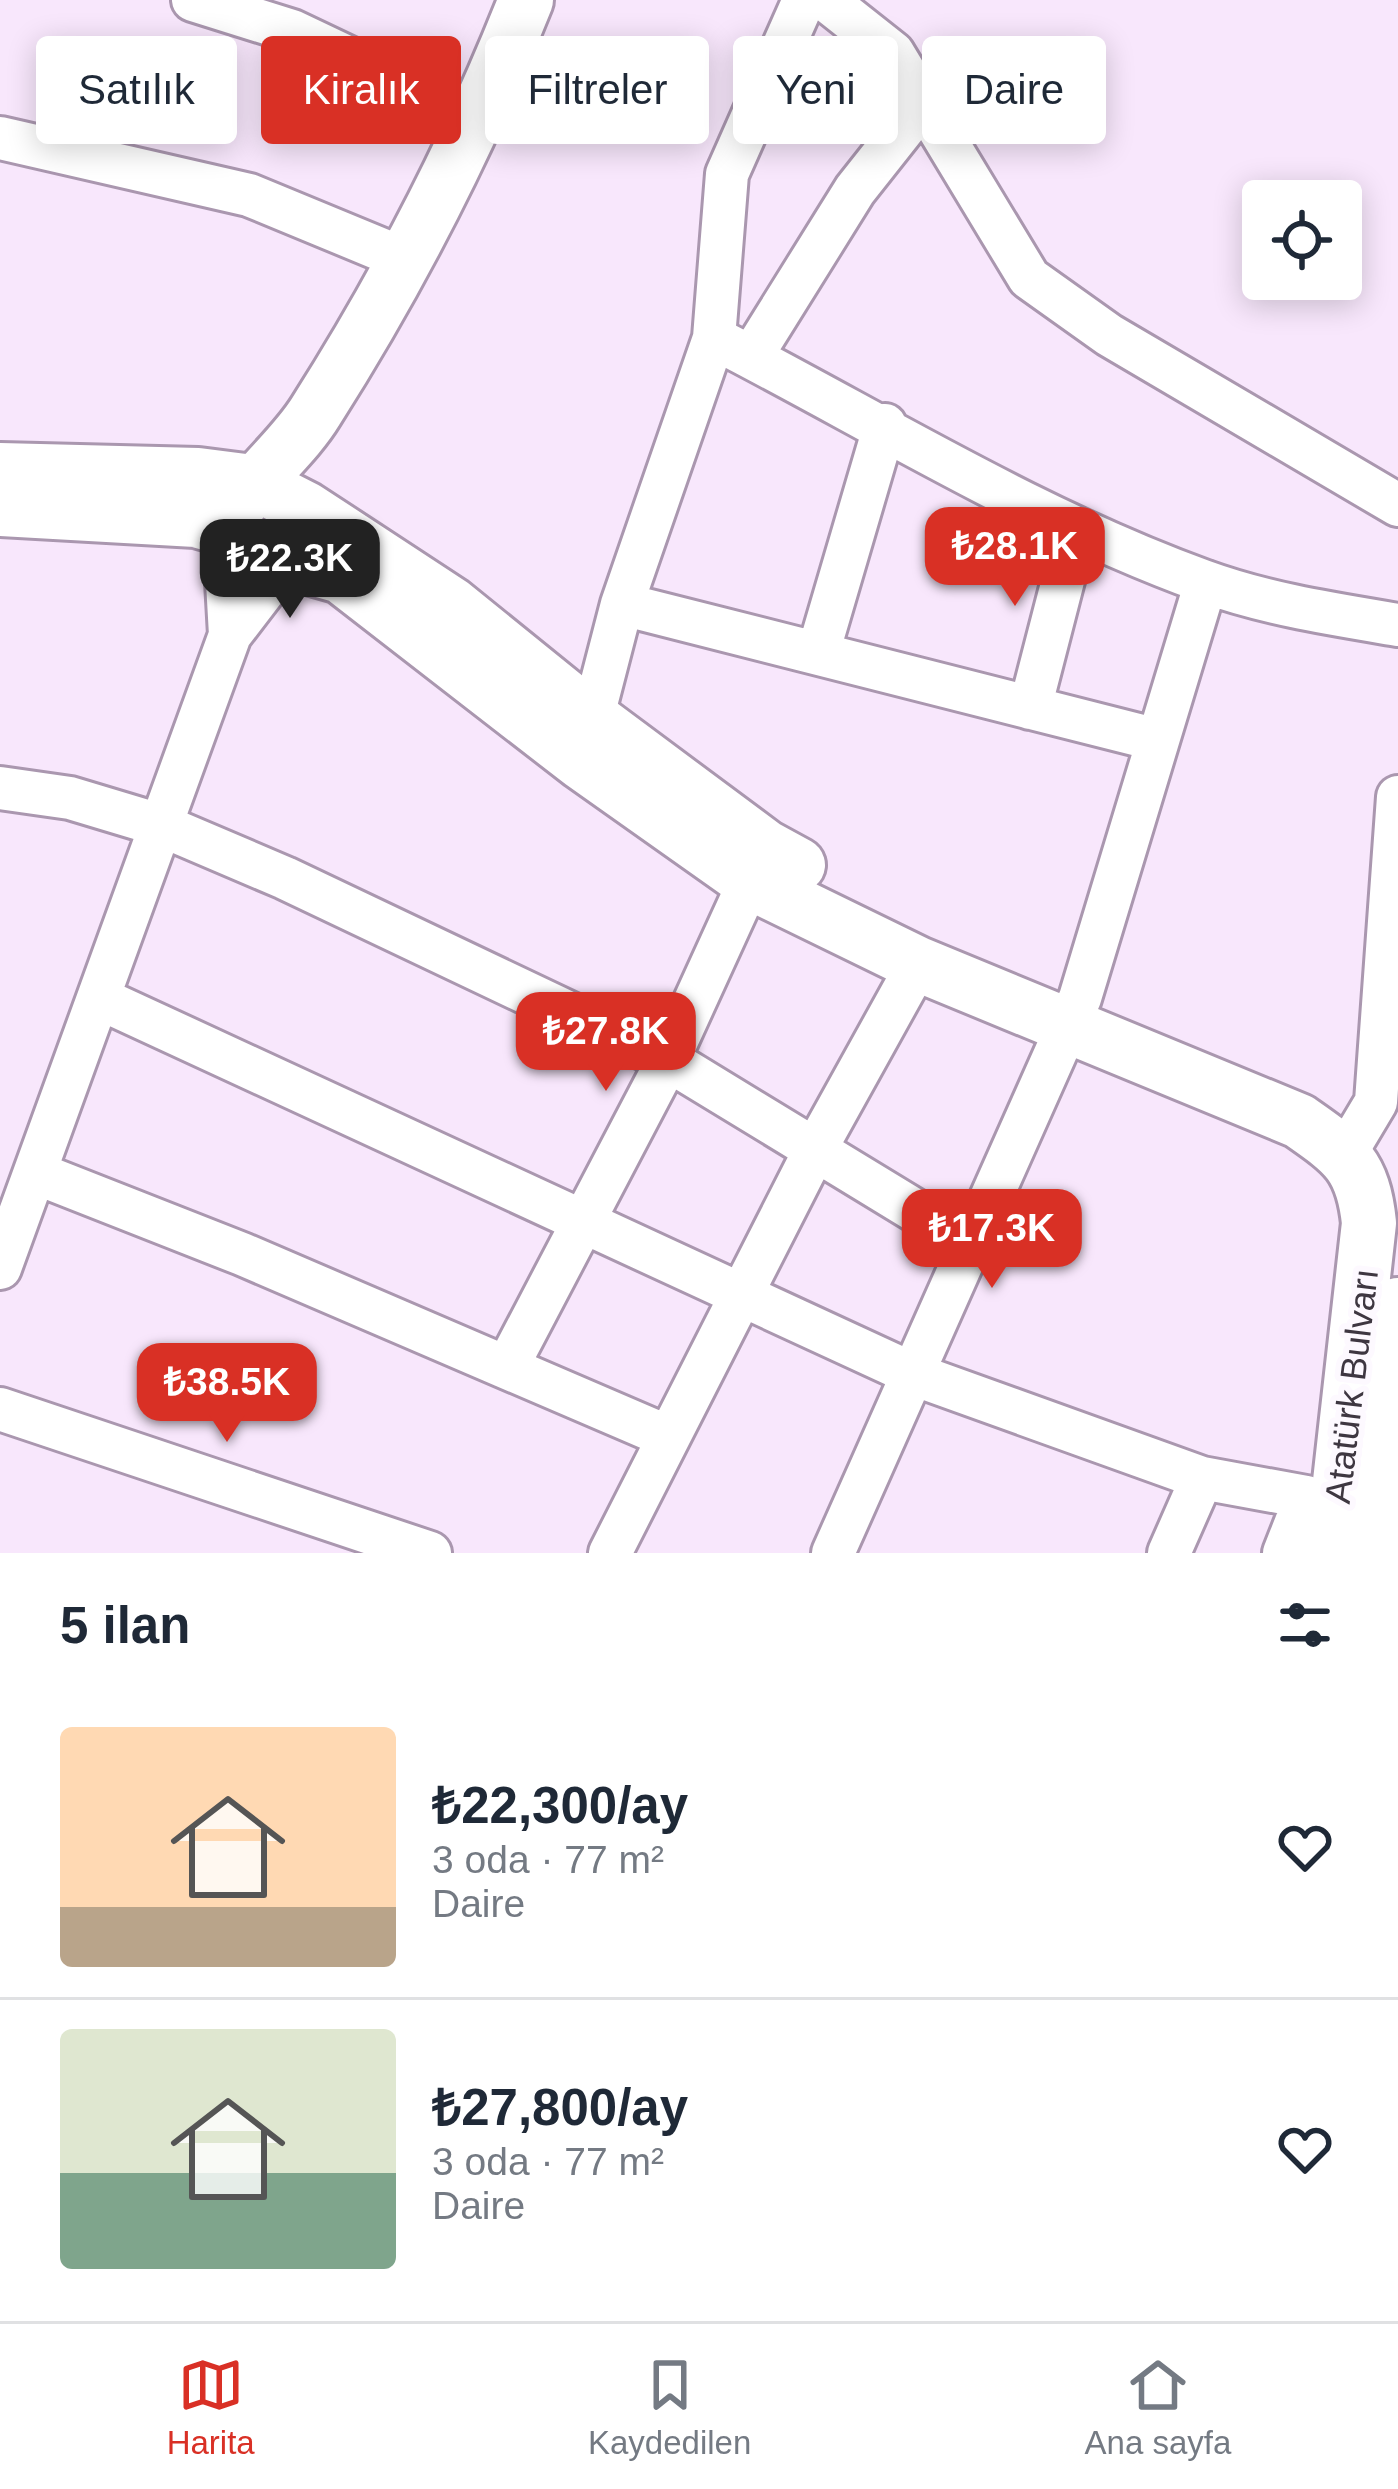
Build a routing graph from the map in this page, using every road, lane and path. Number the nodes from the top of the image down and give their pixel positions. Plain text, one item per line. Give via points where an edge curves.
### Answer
1 (193, 0) edge
2 (526, 0) edge
3 (804, 0) edge
4 (826, 0) edge
5 (922, 102) edge
6 (922, 105) edge
7 (476, 118) junction
8 (0, 138) edge
9 (947, 144) edge
10 (404, 259) junction
11 (732, 348) junction
12 (314, 416) junction
13 (884, 425) junction
14 (0, 470) edge
15 (253, 482) junction
16 (1398, 506) edge
17 (0, 509) edge
18 (224, 528) junction
19 (1076, 530) junction
20 (298, 534) junction
21 (1206, 583) junction
22 (622, 604) junction
23 (1398, 625) edge
24 (230, 635) junction
25 (818, 653) junction
26 (1030, 707) junction
27 (587, 740) junction
28 (1154, 740) junction
29 (0, 788) edge
30 (1398, 797) edge
31 (163, 826) junction
32 (758, 865) junction
33 (918, 964) junction
34 (101, 999) junction
35 (1074, 1013) junction
36 (668, 1060) junction
37 (1369, 1136) edge
38 (816, 1148) junction
39 (36, 1173) junction
40 (1398, 1177) edge
41 (584, 1221) junction
42 (970, 1244) junction
43 (1, 1263) edge
44 (740, 1296) junction
45 (1398, 1305) edge
46 (507, 1367) junction
47 (913, 1374) junction
48 (0, 1408) edge
49 (666, 1436) junction
50 (1202, 1478) junction
51 (1325, 1521) edge
52 (419, 1552) edge
53 (610, 1553) edge
54 (833, 1553) edge
55 (1169, 1553) edge
56 (1284, 1553) edge
57 (1376, 1553) edge

1 - 7 street via 292,31
2 - 7 main road
3 - 11 street via 727,174
4 - 5 street via 893,53
6 - 11 street
7 - 10 main road
8 - 10 street via 249,195
9 - 16 street via 1029,278 1109,335
10 - 12 main road
11 - 13 street
11 - 22 street
12 - 15 main road
12 - 20 main road
13 - 19 street
13 - 25 street
14 - 15 main road
15 - 18 main road
15 - 20 main road
17 - 18 main road
18 - 20 main road via 255,551
18 - 24 street
19 - 21 street
19 - 26 street
20 - 24 street
20 - 27 main road via 341,576
21 - 23 street
21 - 28 street
22 - 25 street
22 - 27 street
24 - 31 street
25 - 26 street
26 - 28 street
27 - 32 main road
28 - 35 street
29 - 31 street
30 - 37 street
31 - 34 street
31 - 36 street
32 - 33 main road
32 - 35 main road via 941,938
32 - 36 street
33 - 35 main road
33 - 38 street
34 - 39 street
34 - 41 street
35 - 37 main road via 1299,1121
35 - 42 street
36 - 38 street
36 - 41 street
37 - 40 main road
37 - 51 main road, Atatürk Bulvarı via 1370,1223
38 - 42 street
38 - 44 street
39 - 43 street
39 - 46 street
41 - 44 street
41 - 46 street
42 - 47 street
44 - 47 street
44 - 49 street
45 - 57 main road, Atatürk Bulvarı
46 - 49 street
47 - 50 street
47 - 54 street
48 - 52 street
49 - 53 street
50 - 51 street
50 - 55 street
51 - 56 street

